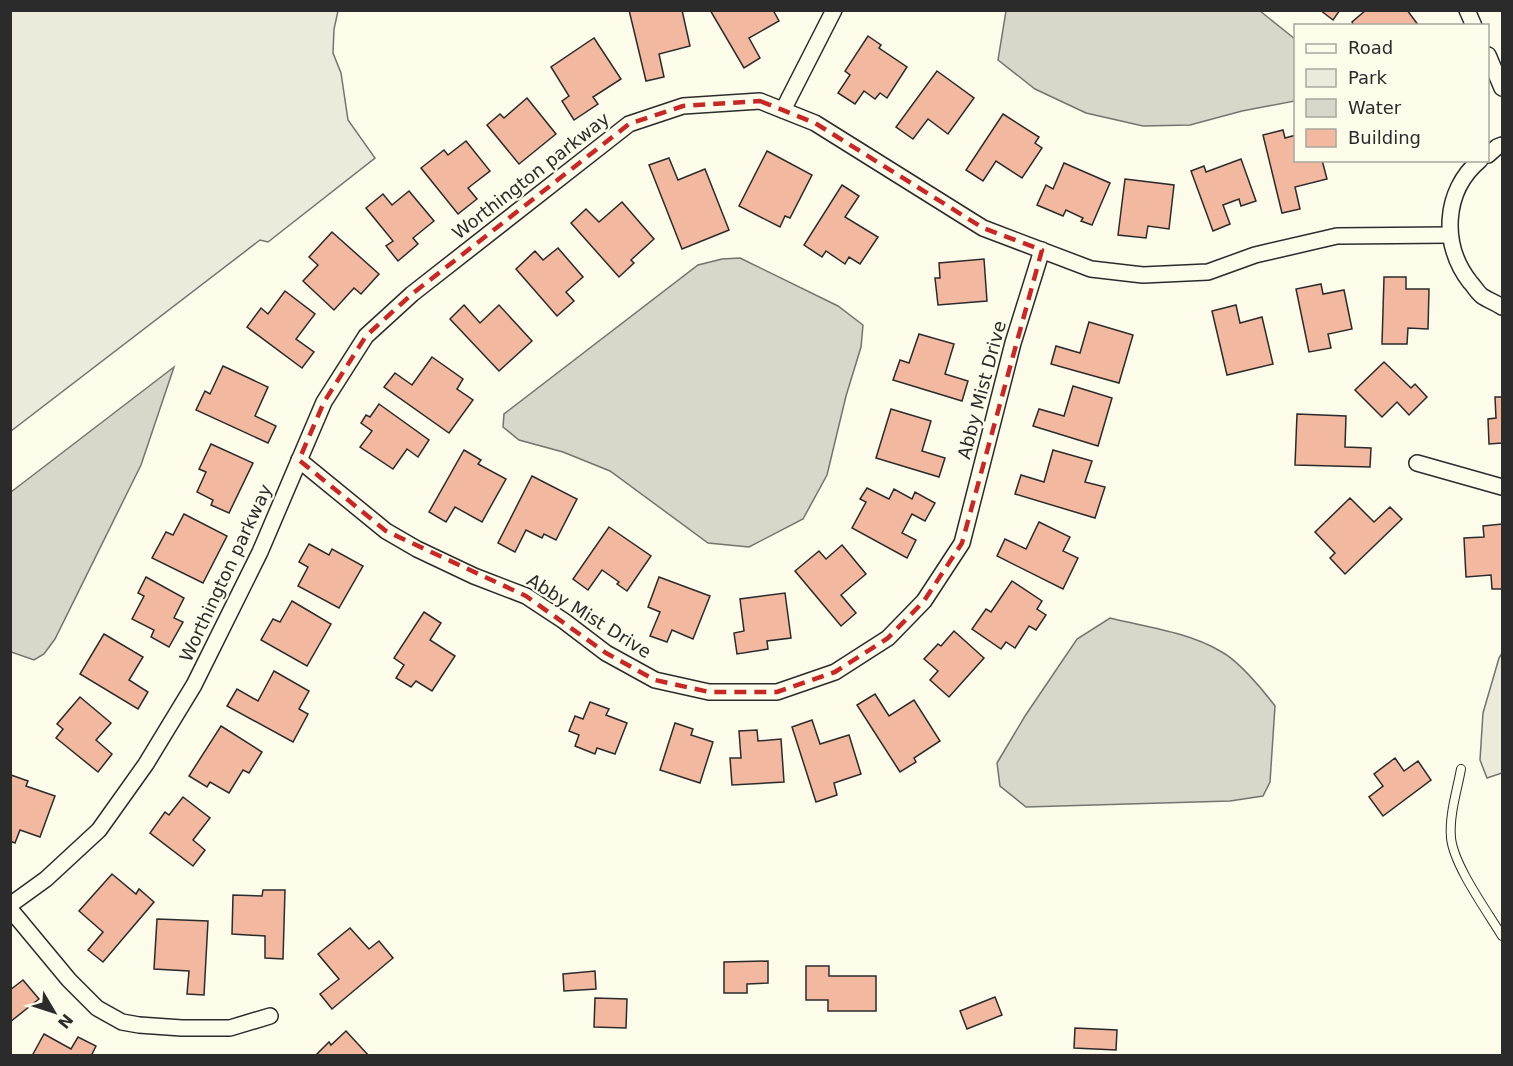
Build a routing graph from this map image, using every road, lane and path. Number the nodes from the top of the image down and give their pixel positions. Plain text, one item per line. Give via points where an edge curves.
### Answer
1 (834, 10) edge
2 (1467, 10) edge
3 (1473, 24) edge
4 (1489, 57) edge
5 (1503, 88) edge
6 (783, 110) junction
7 (1503, 146) edge
8 (1489, 154) edge
9 (1478, 162) edge
10 (1449, 235) junction
11 (1042, 250) junction
12 (1503, 307) edge
13 (299, 460) junction
14 (1417, 463) dead end
15 (1503, 487) edge
16 (1461, 769) dead end
17 (10, 905) edge
18 (10, 909) edge
19 (1503, 936) edge
20 (270, 1016) dead end

1 - 6 street
2 - 3 street
4 - 5 street
6 - 11 street, Worthington parkway via 815,123 983,228
6 - 13 street, Worthington parkway via 760,101 683,106 629,124 412,294 366,336 324,402
7 - 8 street
9 - 10 street via 1453,200
10 - 11 street, Worthington parkway via 1337,236 1255,255 1208,272 1143,275 1091,269
10 - 12 street via 1459,268 1481,295
11 - 13 street, Abby Mist Drive via 1013,343 962,543 924,601 888,638 836,672 777,692 709,692 655,680 606,653 526,596 455,567 386,531
13 - 17 street, Worthington parkway via 260,552 194,685 146,764 99,830 46,879
14 - 15 street
16 - 19 lane via 1452,818 1455,856
18 - 20 street via 69,980 97,1008 122,1022 230,1028

